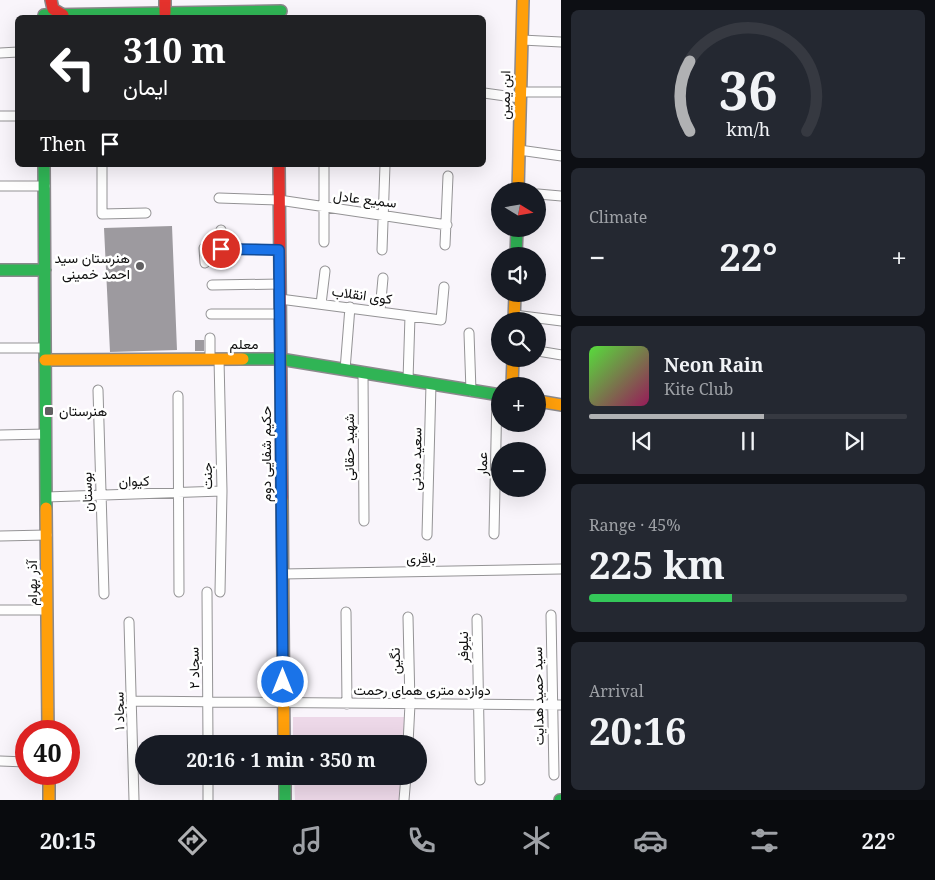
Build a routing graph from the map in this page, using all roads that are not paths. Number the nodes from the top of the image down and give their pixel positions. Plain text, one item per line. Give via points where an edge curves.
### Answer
1 (44, 0) edge
2 (52, 0) edge
3 (165, 0) edge
4 (271, 0) edge
5 (523, 0) edge
6 (281, 9) edge
7 (262, 10) junction
8 (165, 13) junction
9 (44, 15) edge
10 (62, 15) edge
11 (122, 15) edge
12 (192, 15) edge
13 (522, 40) junction
14 (561, 42) edge
15 (15, 52) edge
16 (0, 53) edge
17 (561, 92) edge
18 (486, 93) edge
19 (520, 95) junction
20 (0, 116) edge
21 (15, 116) edge
22 (519, 150) junction
23 (561, 156) edge
24 (44, 167) edge
25 (102, 167) edge
26 (279, 167) edge
27 (324, 167) edge
28 (385, 167) edge
29 (448, 176) dead end
30 (518, 182) edge
31 (0, 186) edge
32 (45, 186) junction
33 (546, 195) edge
34 (561, 196) edge
35 (220, 198) dead end
36 (279, 200) junction
37 (324, 207) junction
38 (146, 213) dead end
39 (383, 214) junction
40 (447, 225) junction
41 (221, 230) dead end
42 (324, 242) dead end
43 (446, 245) dead end
44 (221, 249) junction
45 (279, 250) junction
46 (382, 250) dead end
47 (205, 263) dead end
48 (0, 270) edge
49 (45, 270) junction
50 (324, 271) dead end
51 (383, 278) dead end
52 (280, 284) junction
53 (212, 286) dead end
54 (444, 287) dead end
55 (280, 299) junction
56 (321, 304) junction
57 (350, 307) junction
58 (380, 312) junction
59 (212, 314) dead end
60 (280, 314) junction
61 (410, 316) junction
62 (546, 320) edge
63 (561, 321) edge
64 (469, 333) dead end
65 (210, 338) dead end
66 (0, 348) edge
67 (45, 348) junction
68 (546, 352) edge
69 (561, 355) edge
70 (215, 359) junction
71 (280, 359) junction
72 (45, 360) junction
73 (345, 370) junction
74 (363, 372) junction
75 (408, 380) junction
76 (431, 384) junction
77 (98, 390) dead end
78 (471, 390) junction
79 (491, 394) edge
80 (178, 396) dead end
81 (546, 402) edge
82 (561, 405) edge
83 (497, 432) edge
84 (46, 434) junction
85 (0, 435) edge
86 (222, 491) junction
87 (180, 493) junction
88 (101, 495) junction
89 (46, 497) junction
90 (364, 521) dead end
91 (494, 534) dead end
92 (46, 535) junction
93 (428, 535) dead end
94 (0, 536) edge
95 (561, 569) edge
96 (282, 574) junction
97 (179, 592) dead end
98 (207, 592) dead end
99 (220, 592) dead end
100 (104, 594) dead end
101 (0, 610) edge
102 (46, 610) junction
103 (346, 612) dead end
104 (551, 615) dead end
105 (408, 617) dead end
106 (476, 619) dead end
107 (130, 622) dead end
108 (132, 700) junction
109 (208, 700) junction
110 (283, 701) junction
111 (347, 704) junction
112 (410, 704) junction
113 (477, 704) junction
114 (556, 705) edge
115 (48, 720) edge
116 (208, 735) edge
117 (284, 735) edge
118 (408, 735) edge
119 (0, 761) edge
120 (15, 762) edge
121 (554, 776) dead end
122 (480, 780) dead end
123 (49, 785) edge
124 (208, 785) edge
125 (284, 785) edge
126 (405, 785) edge
127 (49, 800) edge
128 (134, 800) edge
129 (208, 800) edge
130 (285, 800) edge
131 (404, 800) edge

1 - 9 street
2 - 10 street via 53,9
3 - 8 street
4 - 7 street
5 - 13 street, ابن یمین
6 - 7 street
7 - 12 street
8 - 11 street
8 - 12 street
13 - 14 street
13 - 19 street, ابن یمین
15 - 16 street
17 - 19 street
18 - 19 street
19 - 22 street, ابن یمین
20 - 21 street
22 - 23 street
22 - 30 street, ابن یمین
24 - 32 street, آذر بهرام
25 - 38 street via 102,214
26 - 36 street, حکیم شفایی دوم
27 - 37 street
28 - 39 street
29 - 40 street
31 - 32 street
32 - 49 street, آذر بهرام
33 - 34 street
35 - 36 street, سمیع عادل
36 - 37 street, سمیع عادل
36 - 45 street, حکیم شفایی دوم
37 - 39 street, سمیع عادل
37 - 42 street
39 - 40 street, سمیع عادل
39 - 46 street
40 - 43 street
41 - 44 street
44 - 45 street
44 - 47 street via 204,248
45 - 52 street, حکیم شفایی دوم
48 - 49 street
49 - 67 street, آذر بهرام
50 - 56 street
51 - 58 street
52 - 53 street
52 - 55 street, حکیم شفایی دوم
54 - 61 street, کوی انقلاب via 441,320
55 - 56 street, کوی انقلاب
55 - 60 street, حکیم شفایی دوم
56 - 57 street, کوی انقلاب
57 - 58 street, کوی انقلاب
57 - 73 street
58 - 61 street, کوی انقلاب
59 - 60 street
60 - 71 street, حکیم شفایی دوم
61 - 75 street
62 - 63 street
64 - 78 street
65 - 70 street, جنت
66 - 67 street
67 - 72 street, آذر بهرام
68 - 69 street
70 - 71 street, معلم
70 - 72 street, معلم
70 - 86 street, جنت
71 - 73 street, معلم
71 - 96 street, حکیم شفایی دوم
72 - 84 street, آذر بهرام
73 - 74 street, معلم
74 - 75 street, معلم
74 - 90 street, شهید حقانی
75 - 76 street, معلم
76 - 78 street, معلم
76 - 93 street, سعید مدنی
77 - 88 street, بوستان
78 - 79 street, معلم
80 - 87 street
81 - 82 street
83 - 91 street, عمار
84 - 85 street
84 - 89 street, آذر بهرام
86 - 87 street, کیوان
86 - 99 street, جنت
87 - 88 street, کیوان
87 - 97 street
88 - 89 street, کیوان
88 - 100 street, بوستان
89 - 92 street, آذر بهرام
92 - 94 street
92 - 102 street, آذر بهرام
95 - 96 street, باقری
96 - 110 street, حکیم شفایی دوم
98 - 109 street, سجاد ۲
101 - 102 street
102 - 115 street, آذر بهرام
103 - 111 street
104 - 114 street, سید حمید هدایت
105 - 112 street, نگین
106 - 113 street, نیلوفر
107 - 108 street, سجاد ۱
108 - 109 street, دوازده متری همای رحمت
108 - 128 street, سجاد ۱
109 - 110 street, دوازده متری همای رحمت
109 - 116 street, سجاد ۲
110 - 111 street, دوازده متری همای رحمت
110 - 117 street, حکیم شفایی دوم
111 - 112 street, دوازده متری همای رحمت
112 - 113 street, دوازده متری همای رحمت
112 - 118 street, نگین
113 - 114 street, دوازده متری همای رحمت
113 - 122 street, نیلوفر
114 - 121 street, سید حمید هدایت
119 - 120 street
123 - 127 street
124 - 129 street
125 - 130 street
126 - 131 street

